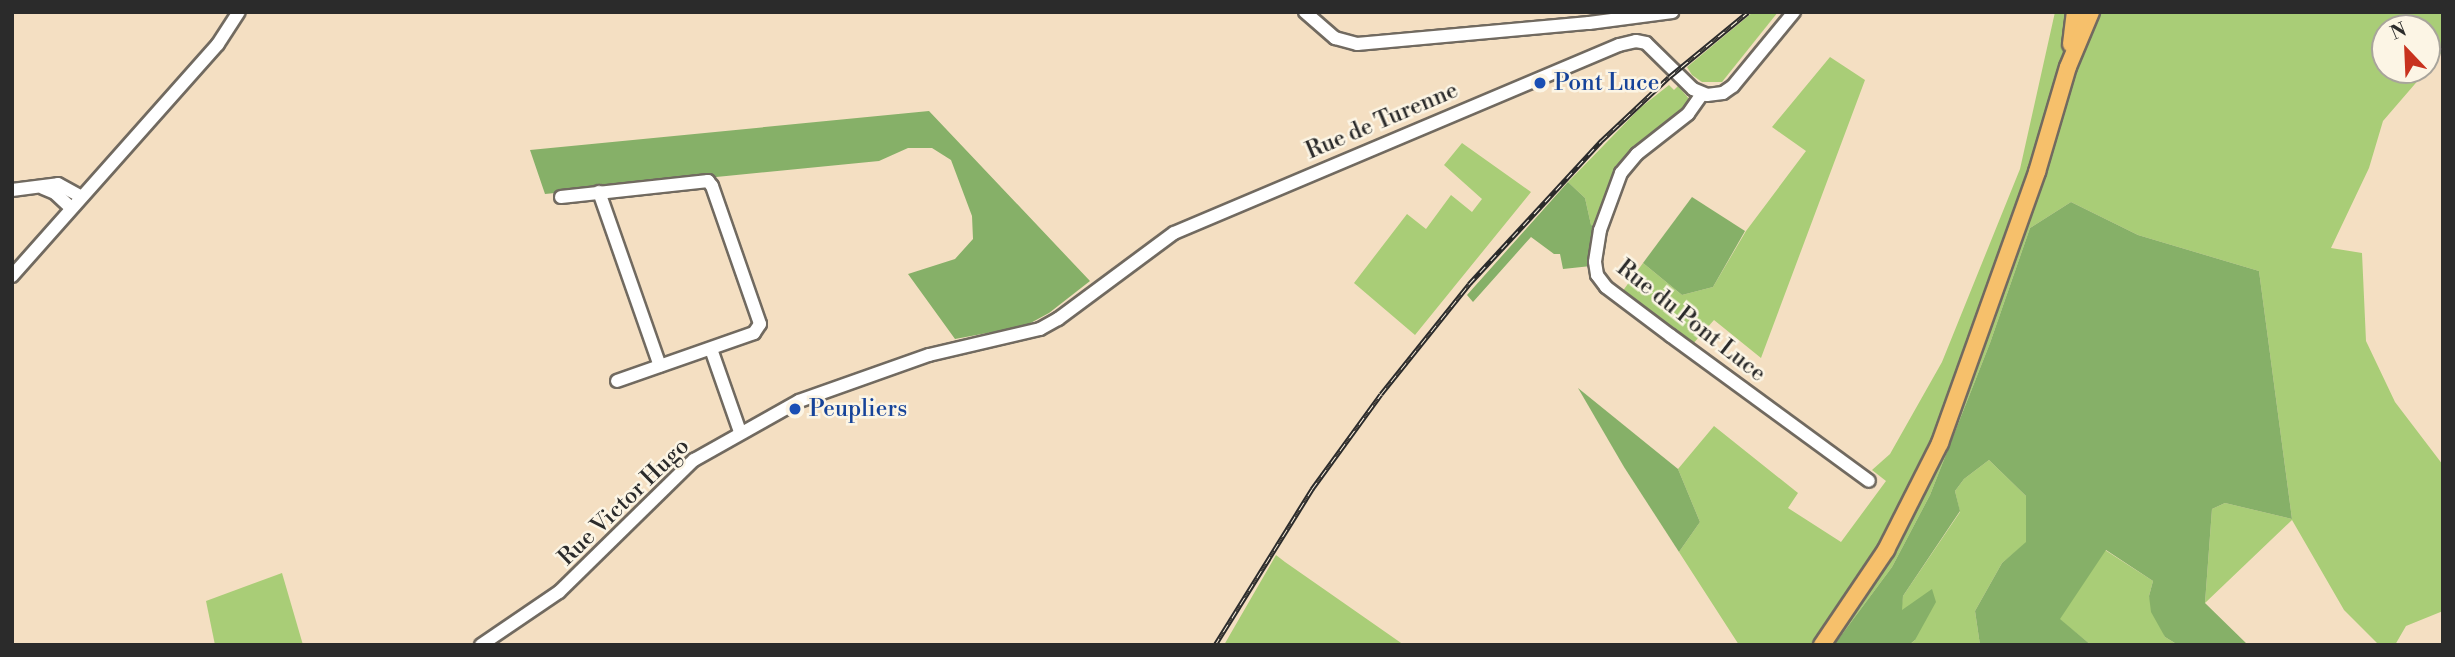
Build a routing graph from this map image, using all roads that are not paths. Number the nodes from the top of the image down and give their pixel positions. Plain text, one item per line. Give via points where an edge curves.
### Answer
1 (239, 12) edge
2 (1305, 12) edge
3 (1672, 12) edge
4 (1794, 12) edge
5 (2076, 12) edge
6 (2091, 12) edge
7 (1643, 16) junction
8 (1642, 42) junction
9 (2068, 67) junction
10 (1702, 94) junction
11 (40, 187) junction
12 (12, 190) edge
13 (598, 192) junction
14 (81, 197) junction
15 (561, 197) dead end
16 (71, 208) junction
17 (12, 276) edge
18 (962, 347) joint
19 (711, 349) junction
20 (660, 366) junction
21 (617, 381) dead end
22 (740, 432) junction
23 (1869, 481) dead end
24 (481, 645) edge
25 (1822, 645) edge

1 - 14 street via 218,44
2 - 7 street via 1335,38 1357,44
3 - 7 street
4 - 10 street via 1733,86 1717,94
5 - 9 main road
6 - 9 main road
7 - 8 street
8 - 10 street
8 - 18 street, Rue de Turenne via 1614,47 1191,226 1153,246 1052,323 1027,334
9 - 25 main road via 2037,172 1940,443 1890,542
10 - 23 street, Rue du Pont Luce via 1688,114 1637,154 1621,173 1600,230 1597,275 1638,312
11 - 12 street
11 - 14 street via 62,185
11 - 16 street
13 - 15 street
13 - 19 street via 710,183 760,324 754,333
13 - 20 street
14 - 16 street
16 - 17 street
18 - 22 street, Rue Victor Hugo via 814,394
19 - 20 street
19 - 22 street
20 - 21 street
22 - 24 street, Rue Victor Hugo via 680,471 559,592

